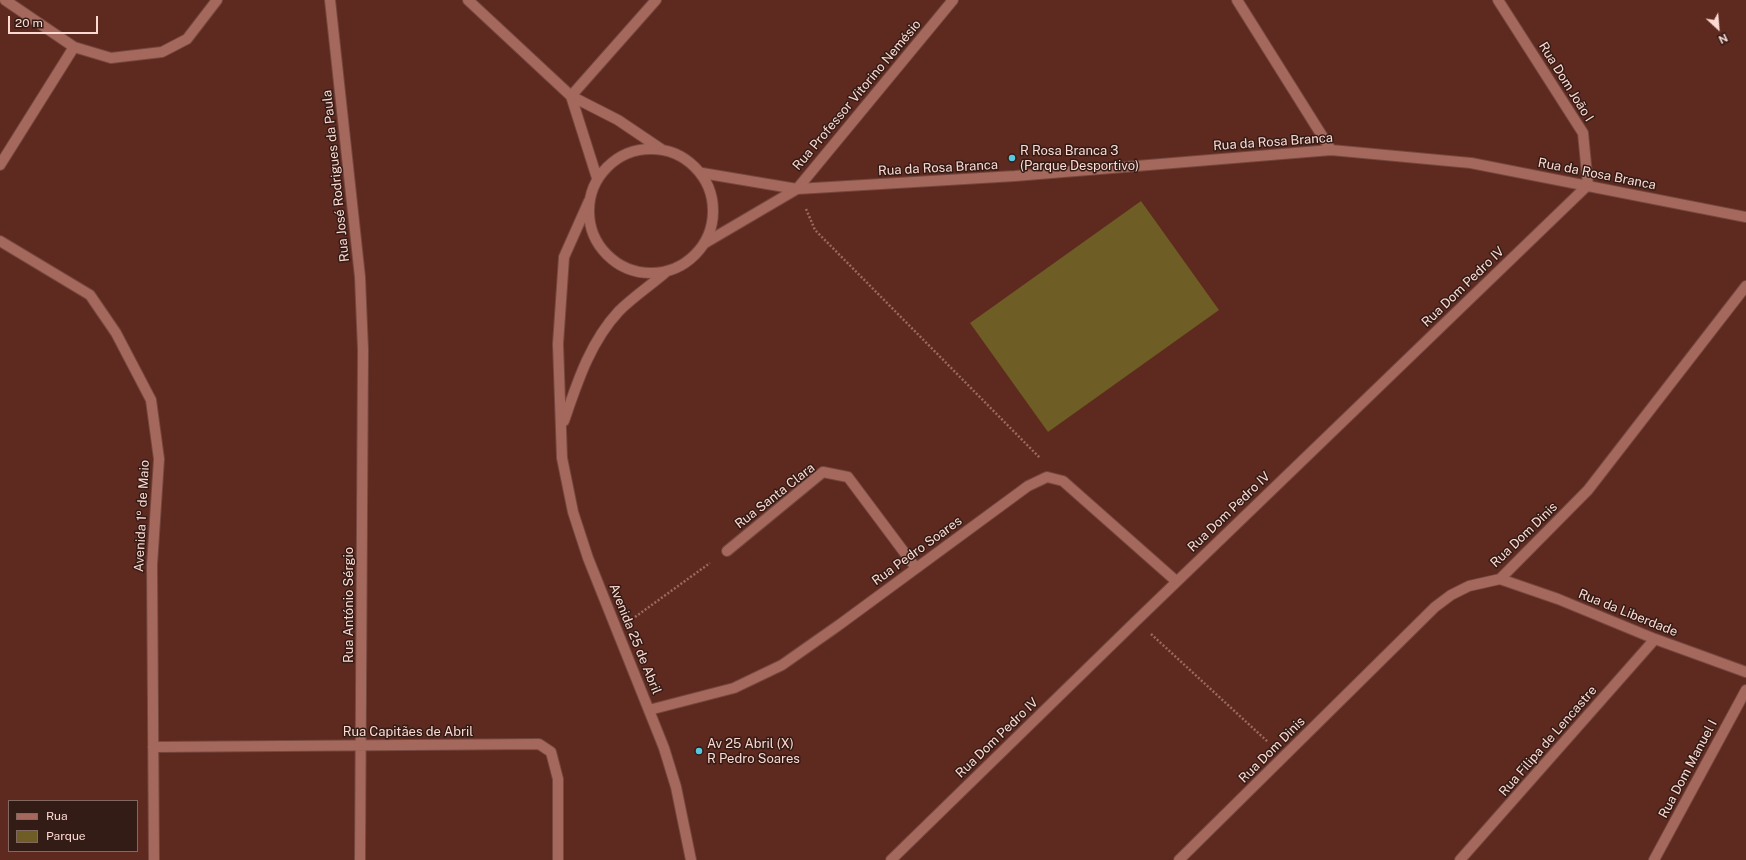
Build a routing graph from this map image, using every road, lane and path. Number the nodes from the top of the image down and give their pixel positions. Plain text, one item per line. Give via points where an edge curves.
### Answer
1 (5, 0) edge
2 (217, 0) edge
3 (330, 0) edge
4 (468, 0) edge
5 (656, 0) edge
6 (953, 0) edge
7 (1237, 0) edge
8 (1498, 0) edge
9 (74, 47) junction
10 (571, 96) junction
11 (661, 149) junction
12 (1332, 150) junction
13 (0, 165) edge
14 (702, 173) junction
15 (598, 178) junction
16 (1588, 185) junction
17 (797, 189) junction
18 (589, 201) junction
19 (1746, 217) edge
20 (0, 242) edge
21 (705, 243) junction
22 (666, 272) junction
23 (1746, 286) edge
24 (363, 350) joint
25 (562, 427) junction
26 (1063, 481) junction
27 (727, 551) joint
28 (916, 568) junction
29 (1500, 579) junction
30 (1176, 581) junction
31 (1136, 620) junction
32 (617, 630) junction
33 (1655, 639) junction
34 (1746, 672) edge
35 (1746, 690) edge
36 (649, 710) junction
37 (362, 745) junction
38 (153, 747) junction
39 (1284, 756) junction
40 (154, 860) edge
41 (360, 860) edge
42 (558, 860) edge
43 (692, 860) edge
44 (891, 860) edge
45 (1179, 860) edge
46 (1460, 860) edge
47 (1654, 860) edge

1 - 9 street
2 - 9 street via 187,39 162,52 111,58
3 - 24 street, Rua José Rodrigues da Paula via 360,277
4 - 10 street
5 - 10 street
6 - 17 street, Rua Professor Vitorino Nemésio
7 - 12 street
8 - 16 street, Rua Dom João I via 1583,133
9 - 13 street
10 - 11 street via 618,120
10 - 15 street
11 - 14 street via 677,153 691,161
11 - 15 street via 643,149 625,154 609,164
12 - 16 street, Rua da Rosa Branca via 1471,163
12 - 17 street, Rua da Rosa Branca via 1015,176
14 - 17 street, Rua da Rosa Branca
14 - 21 street via 711,189 714,208 712,226
15 - 18 street
16 - 19 street, Rua da Rosa Branca
16 - 30 street, Rua Dom Pedro IV
17 - 21 street, Rua da Rosa Branca
17 - 26 path via 815,230
18 - 22 street via 590,222 596,241 609,257 626,268 646,273
18 - 25 street, Avenida 25 de Abril via 564,257 558,344
20 - 38 street, Avenida 1º de Maio via 90,295 116,333 151,400 159,459 152,565
21 - 22 street via 695,256
22 - 25 street, Avenida 25 de Abril via 619,312 598,339 583,368
23 - 29 street, Rua Dom Dinis via 1588,490
24 - 37 street, Rua António Sérgio
25 - 32 street, Avenida 25 de Abril via 562,458 573,512 588,558
26 - 28 street, Rua Pedro Soares via 1047,477 1028,486
26 - 30 street
27 - 28 street, Rua Santa Clara via 823,472 848,477
27 - 32 path
28 - 36 street, Rua Pedro Soares via 782,665 734,688
29 - 33 street, Rua da Liberdade via 1558,599
29 - 39 street, Rua Dom Dinis via 1469,586 1435,607
30 - 31 street, Rua Dom Pedro IV
31 - 39 path
31 - 44 street, Rua Dom Pedro IV
32 - 36 street, Avenida 25 de Abril
33 - 34 street, Rua da Liberdade
33 - 46 street, Rua Filipa de Lencastre
35 - 47 street, Rua Dom Manuel I
36 - 43 street, Avenida 25 de Abril via 676,787
37 - 38 street, Rua Capitães de Abril
37 - 41 street, Rua António Sérgio
37 - 42 street, Rua Capitães de Abril via 539,744 551,752 558,779
38 - 40 street, Avenida 1º de Maio
39 - 45 street, Rua Dom Dinis

